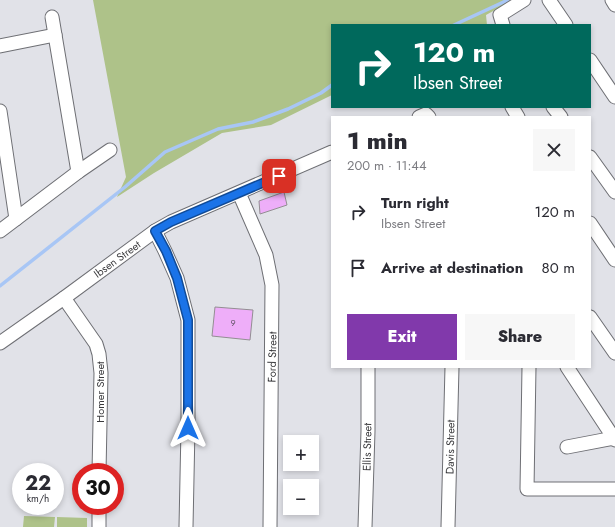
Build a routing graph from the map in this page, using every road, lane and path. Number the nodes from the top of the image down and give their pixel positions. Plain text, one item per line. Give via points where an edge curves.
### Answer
1 (524, 0) edge
2 (549, 0) edge
3 (612, 0) edge
4 (615, 5) edge
5 (52, 16) dead end
6 (503, 24) edge
7 (565, 24) edge
8 (55, 35) junction
9 (0, 46) edge
10 (591, 61) edge
11 (615, 97) edge
12 (554, 108) edge
13 (0, 111) edge
14 (560, 116) edge
15 (110, 150) dead end
16 (331, 152) edge
17 (591, 158) edge
18 (78, 172) junction
19 (615, 192) edge
20 (239, 193) junction
21 (16, 219) junction
22 (591, 224) edge
23 (0, 231) edge
24 (155, 231) junction
25 (615, 260) edge
26 (64, 298) junction
27 (591, 318) edge
28 (0, 343) edge
29 (615, 354) edge
30 (368, 368) edge
31 (452, 368) edge
32 (529, 368) edge
33 (568, 368) edge
34 (614, 439) edge
35 (567, 447) dead end
36 (99, 463) edge
37 (615, 489) edge
38 (99, 515) edge
39 (99, 527) edge
40 (186, 527) edge
41 (270, 527) edge
42 (365, 527) edge
43 (448, 527) edge

1 - 6 street via 500,15
2 - 7 street
3 - 4 street
5 - 8 street
8 - 9 street
8 - 18 street
10 - 11 street
12 - 14 street
13 - 21 street
15 - 18 street
16 - 20 street, Ibsen Street
17 - 19 street
18 - 21 street
20 - 24 street, Ibsen Street
20 - 41 street, Ford Street via 266,255 272,285
21 - 23 street
22 - 25 street
24 - 26 street, Ibsen Street
24 - 40 street via 177,278 188,320
26 - 28 street, Ibsen Street
26 - 36 street, Homer Street via 96,344 99,354
27 - 29 street
30 - 42 street, Ellis Street
31 - 43 street, Davis Street
32 - 37 street via 527,489
33 - 34 street
34 - 35 street
38 - 39 street

